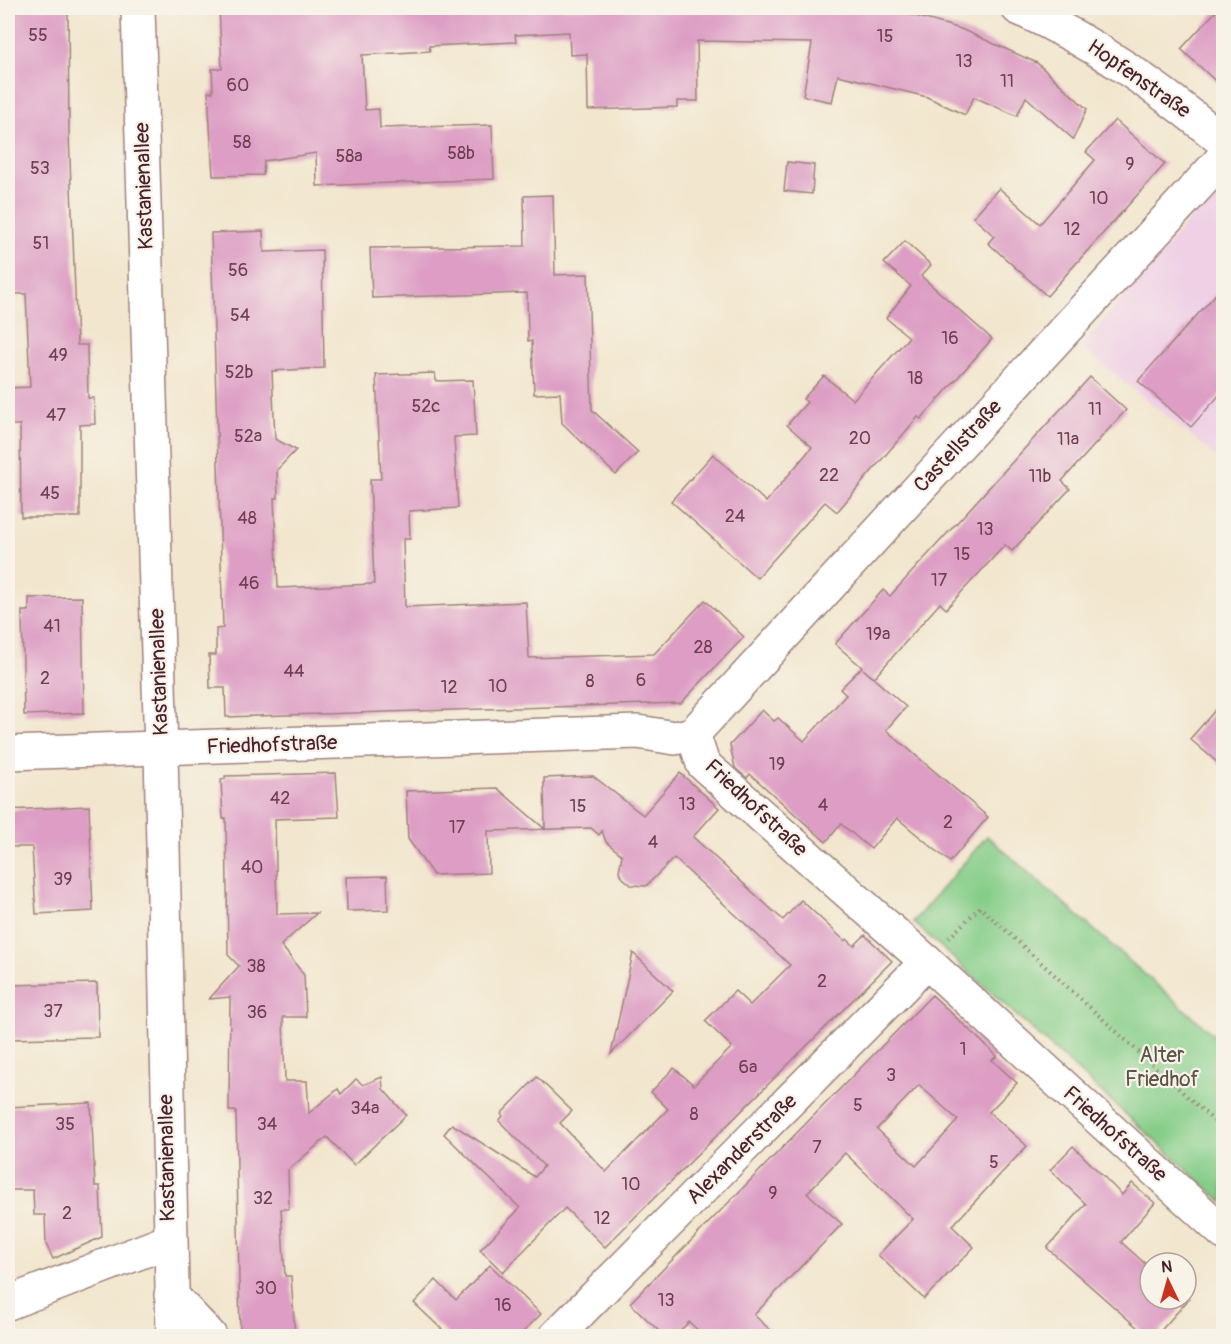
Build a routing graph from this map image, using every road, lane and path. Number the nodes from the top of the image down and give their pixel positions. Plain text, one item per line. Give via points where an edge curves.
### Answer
1 (138, 8) edge
2 (1018, 8) edge
3 (1224, 142) edge
4 (1224, 157) edge
5 (693, 734) junction
6 (161, 749) junction
7 (8, 753) edge
8 (927, 962) junction
9 (1224, 1130) edge
10 (1224, 1233) edge
11 (169, 1241) junction
12 (171, 1295) junction
13 (8, 1303) edge
14 (173, 1336) edge
15 (210, 1336) edge
16 (556, 1336) edge

1 - 6 street, Kastanienallee
2 - 3 street, Hopfenstraße via 1120,62
4 - 5 street, Castellstraße
5 - 6 street, Friedhofstraße via 675,738 659,733 626,732
5 - 8 street, Friedhofstraße via 704,764
6 - 7 street, Friedhofstraße
6 - 11 street, Kastanienallee
8 - 9 path via 980,907
8 - 10 street, Friedhofstraße
8 - 16 street, Alexanderstraße
11 - 12 street, Kastanienallee
11 - 13 street
12 - 14 street, Kastanienallee
12 - 15 street

